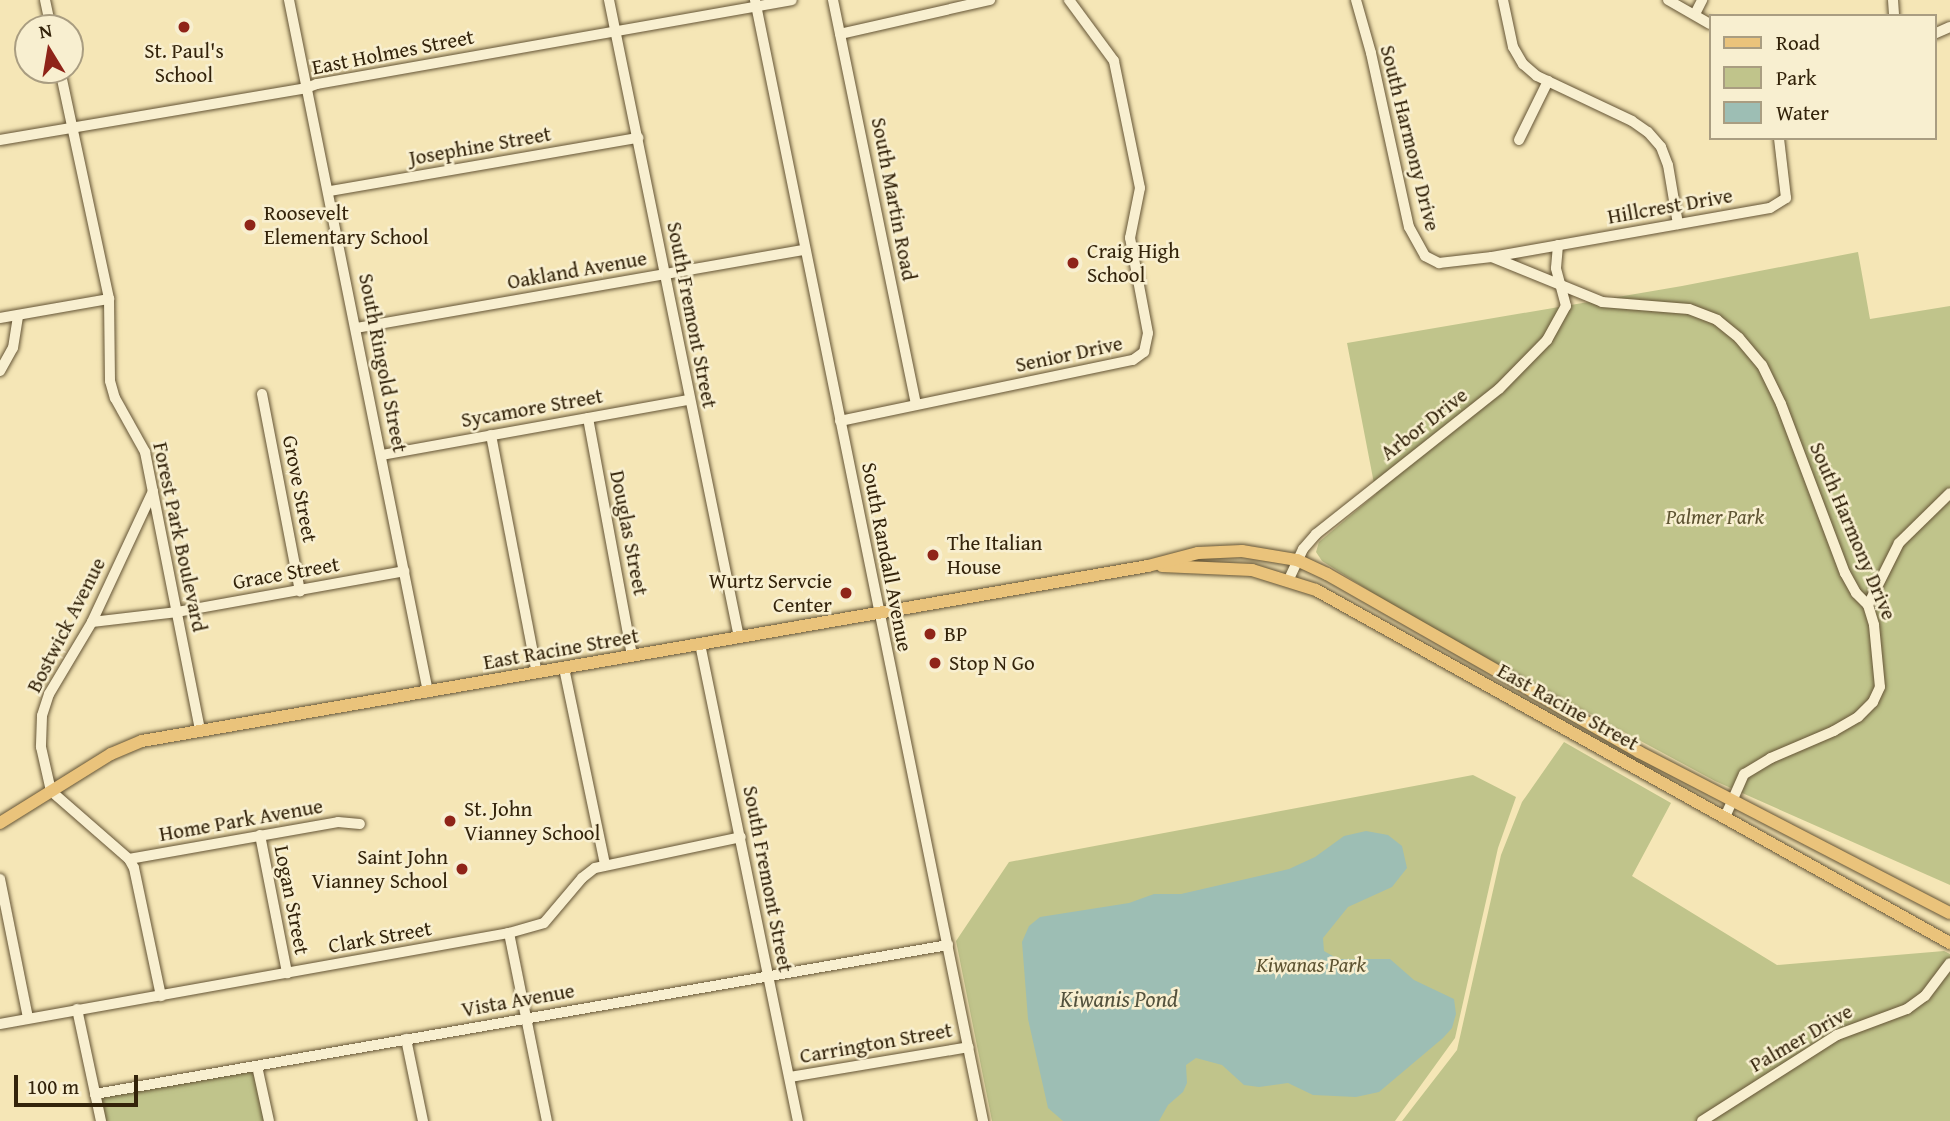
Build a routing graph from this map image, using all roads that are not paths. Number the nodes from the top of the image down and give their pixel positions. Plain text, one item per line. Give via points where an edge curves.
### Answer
1 (289, 0) edge
2 (609, 0) edge
3 (792, 0) edge
4 (833, 0) edge
5 (990, 0) edge
6 (1069, 0) edge
7 (1356, 0) edge
8 (1503, 0) edge
9 (1668, 0) edge
10 (1702, 0) edge
11 (755, 3) edge
12 (1695, 14) junction
13 (1708, 23) edge
14 (615, 32) junction
15 (840, 34) junction
16 (1548, 81) junction
17 (63, 84) edge
18 (306, 88) junction
19 (73, 128) junction
20 (638, 138) junction
21 (1519, 139) dead end
22 (0, 140) edge
23 (1779, 140) edge
24 (330, 191) junction
25 (1678, 224) junction
26 (1558, 245) junction
27 (805, 250) junction
28 (1492, 257) junction
29 (665, 275) junction
30 (1563, 287) junction
31 (109, 299) junction
32 (18, 315) junction
33 (0, 318) edge
34 (356, 328) junction
35 (0, 370) edge
36 (262, 394) dead end
37 (689, 400) junction
38 (916, 405) junction
39 (588, 418) junction
40 (840, 421) junction
41 (491, 435) junction
42 (382, 456) junction
43 (153, 491) junction
44 (1950, 493) edge
45 (1297, 560) junction
46 (1148, 566) junction
47 (404, 571) junction
48 (1289, 579) junction
49 (300, 591) junction
50 (1868, 604) junction
51 (177, 612) junction
52 (878, 612) junction
53 (92, 622) junction
54 (739, 638) junction
55 (699, 644) junction
56 (632, 656) junction
57 (564, 668) junction
58 (537, 673) junction
59 (428, 692) junction
60 (200, 730) junction
61 (51, 791) junction
62 (1732, 800) junction
63 (1725, 817) junction
64 (0, 822) edge
65 (360, 824) dead end
66 (260, 835) junction
67 (741, 837) junction
68 (129, 859) junction
69 (606, 864) junction
70 (0, 879) edge
71 (1950, 913) edge
72 (11, 932) junction
73 (509, 933) junction
74 (0, 942) edge
75 (1950, 943) edge
76 (948, 945) junction
77 (1950, 963) edge
78 (287, 973) junction
79 (768, 977) junction
80 (161, 996) junction
81 (77, 1009) junction
82 (27, 1018) junction
83 (526, 1019) junction
84 (0, 1024) edge
85 (406, 1039) junction
86 (969, 1047) junction
87 (257, 1066) junction
88 (790, 1077) junction
89 (95, 1094) junction
90 (101, 1121) edge
91 (268, 1121) edge
92 (424, 1121) edge
93 (547, 1121) edge
94 (798, 1121) edge
95 (983, 1121) edge
96 (1702, 1121) edge

1 - 18 street, South Ringold Street
2 - 14 street, South Fremont Street
3 - 11 street, East Holmes Street
4 - 15 street, South Martin Road
5 - 15 street
6 - 38 street, Senior Drive via 1114,61 1140,188 1131,225 1131,249 1147,346 1133,360
7 - 28 street, South Harmony Drive via 1416,244 1425,256 1439,263
8 - 16 street via 1513,47 1523,64
9 - 12 street
10 - 12 street
11 - 14 street, East Holmes Street
11 - 27 street, South Randall Avenue
12 - 13 street
14 - 18 street, East Holmes Street
14 - 20 street, South Fremont Street
15 - 38 street, South Martin Road
16 - 21 street
16 - 25 street via 1648,132 1668,165
17 - 19 street, Forest Park Boulevard
18 - 19 street, East Holmes Street
18 - 24 street, South Ringold Street
19 - 22 street, East Holmes Street
19 - 31 street, Forest Park Boulevard
20 - 24 street, Josephine Street
20 - 29 street, South Fremont Street
23 - 25 street, Hillcrest Drive via 1786,198 1770,208
24 - 34 street, South Ringold Street
25 - 26 street, Hillcrest Drive
26 - 28 street, South Harmony Drive
26 - 30 street via 1556,268
27 - 29 street, Oakland Avenue
27 - 40 street, South Randall Avenue
28 - 30 street, South Harmony Drive
29 - 34 street, Oakland Avenue
29 - 37 street, South Fremont Street
30 - 45 street, Arbor Drive via 1566,306 1560,320 1520,368 1316,534
30 - 50 street, South Harmony Drive via 1602,302 1689,309 1717,320 1738,338 1767,375 1844,573
31 - 32 street
31 - 43 street, Forest Park Boulevard via 110,381 140,439
32 - 33 street
32 - 35 street via 12,348
34 - 42 street, South Ringold Street
36 - 49 street, Grove Street
37 - 39 street, Sycamore Street
37 - 54 street, South Fremont Street
38 - 40 street, Senior Drive
39 - 41 street, Sycamore Street
39 - 56 street, Douglas Street
40 - 52 street, South Randall Avenue
41 - 42 street, Sycamore Street
41 - 58 street
42 - 47 street, South Ringold Street
43 - 51 street, Forest Park Boulevard
43 - 53 street, Bostwick Avenue
44 - 50 street via 1899,543
45 - 46 main road, East Racine Street via 1218,551
45 - 48 street, Arbor Drive
45 - 62 main road, East Racine Street
46 - 48 main road, East Racine Street via 1239,569
46 - 52 main road, East Racine Street
47 - 49 street, Grace Street
47 - 59 street, South Ringold Street
48 - 63 main road, East Racine Street via 1338,600
49 - 51 street, Grace Street
50 - 62 street, South Harmony Drive via 1880,687 1873,702 1834,731 1754,767 1744,775
51 - 53 street, Grace Street
51 - 60 street, Forest Park Boulevard
52 - 54 main road, East Racine Street
52 - 76 street, South Randall Avenue
53 - 61 street, Bostwick Avenue via 45,705 41,747
54 - 55 main road, East Racine Street
55 - 56 main road, East Racine Street
55 - 67 street, South Fremont Street
56 - 57 main road, East Racine Street
57 - 58 main road, East Racine Street
57 - 69 street
58 - 59 main road, East Racine Street
59 - 60 main road, East Racine Street
60 - 61 main road, East Racine Street via 128,745
61 - 64 main road, East Racine Street
61 - 68 street
62 - 63 street, South Harmony Drive
62 - 71 main road, East Racine Street
63 - 75 main road, East Racine Street
65 - 66 street, Home Park Avenue via 338,822
66 - 68 street, Home Park Avenue
66 - 78 street, Logan Street
67 - 69 street, Clark Street
67 - 79 street, South Fremont Street
68 - 80 street
69 - 73 street, Clark Street via 582,878 544,923
70 - 72 street
72 - 74 street
72 - 82 street
73 - 78 street, Clark Street
73 - 83 street
76 - 79 street, Vista Avenue
76 - 86 street, South Randall Avenue
77 - 96 street, Palmer Drive via 1925,996 1907,1009 1837,1035
78 - 80 street, Clark Street
79 - 83 street, Vista Avenue
79 - 88 street, South Fremont Street
80 - 81 street, Clark Street
81 - 82 street, Clark Street
81 - 89 street
82 - 84 street, Clark Street
83 - 85 street, Vista Avenue
83 - 93 street
85 - 87 street, Vista Avenue
85 - 92 street
86 - 88 street, Carrington Street
86 - 95 street, South Randall Avenue
87 - 89 street, Vista Avenue
87 - 91 street
88 - 94 street, South Fremont Street
89 - 90 street

